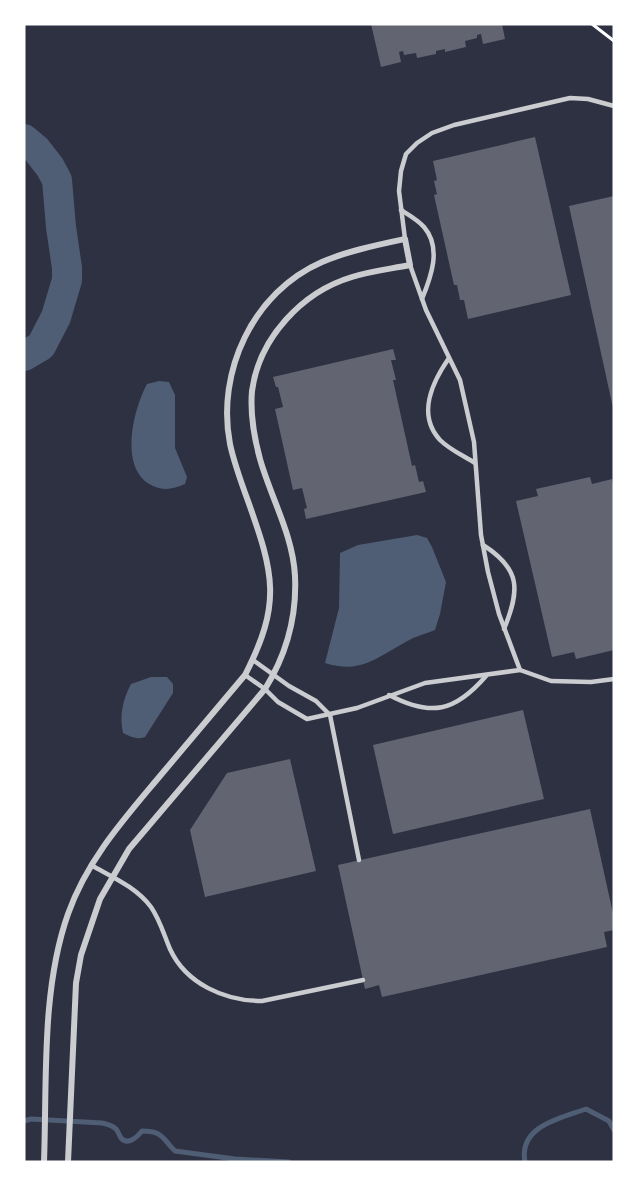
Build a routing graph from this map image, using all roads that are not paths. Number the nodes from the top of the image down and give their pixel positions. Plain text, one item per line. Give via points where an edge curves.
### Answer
1 (614, 106) edge
2 (401, 210) junction
3 (405, 239) junction
4 (410, 265) junction
5 (422, 299) junction
6 (449, 358) junction
7 (476, 463) junction
8 (483, 545) junction
9 (504, 629) junction
10 (253, 660) junction
11 (520, 670) junction
12 (245, 675) junction
13 (274, 675) junction
14 (486, 676) junction
15 (614, 679) edge
16 (265, 689) junction
17 (389, 695) junction
18 (330, 715) junction
19 (358, 860) dead end
20 (91, 865) junction
21 (112, 877) junction
22 (363, 980) dead end
23 (44, 1162) edge
24 (68, 1162) edge

1 - 2 lane via 570,98 432,133 406,154 399,191
2 - 3 lane
2 - 5 lane via 425,228 433,246 432,271
3 - 4 street
3 - 10 street via 344,254 300,274 260,311 234,361 227,415 230,443 270,574 267,624
4 - 5 lane
4 - 13 street via 350,277 315,295 282,323 258,369 252,391 255,439 292,550 295,576 291,631
5 - 6 lane
6 - 7 lane via 460,380
6 - 7 lane via 430,391 431,424 439,439
7 - 8 lane
8 - 9 lane
8 - 9 lane via 507,564 514,580 515,597
9 - 11 lane
10 - 12 street
10 - 13 lane
11 - 14 lane
11 - 15 lane via 551,681
12 - 16 lane
12 - 20 street via 111,834
13 - 16 street
13 - 18 lane via 316,701
14 - 17 lane via 425,683
14 - 17 lane via 460,701 442,707 423,709
16 - 18 lane via 278,702 307,719
16 - 21 street via 129,849
17 - 18 lane
18 - 19 lane
20 - 21 lane
20 - 23 street via 70,908 58,950 49,1016
21 - 22 lane via 141,895 152,908 171,951 192,978 223,996 262,1001
21 - 24 street via 91,923 76,983

